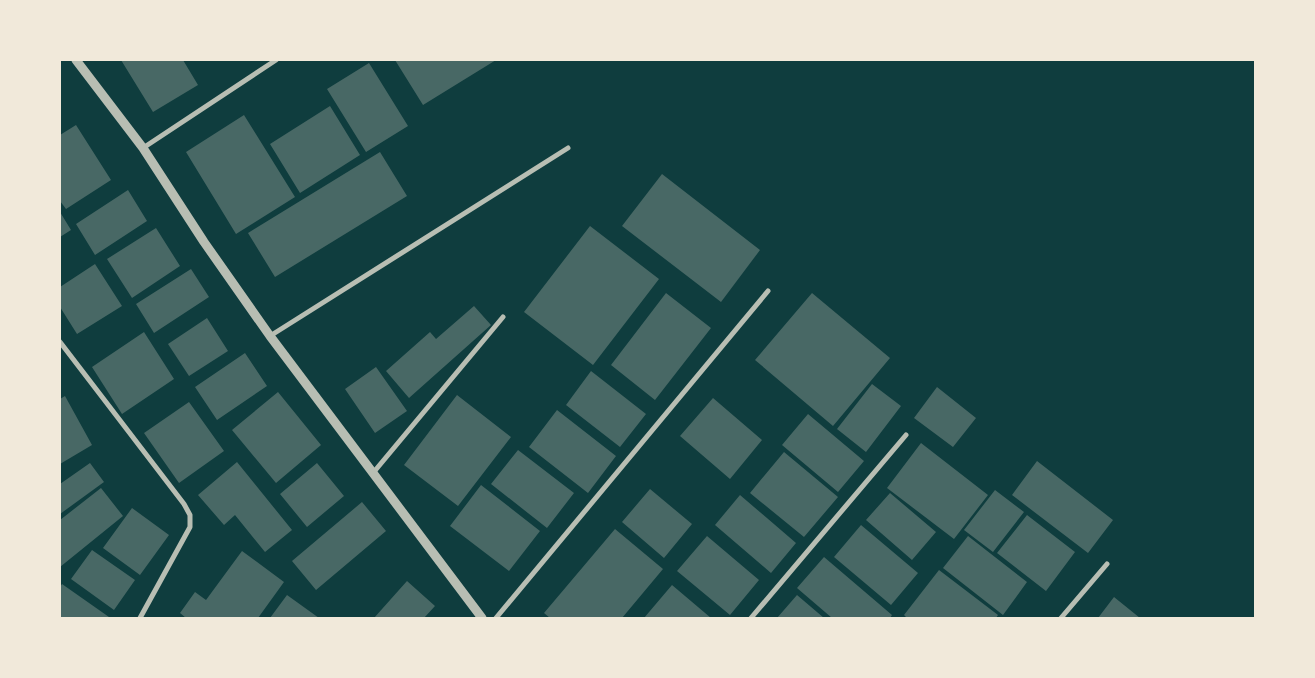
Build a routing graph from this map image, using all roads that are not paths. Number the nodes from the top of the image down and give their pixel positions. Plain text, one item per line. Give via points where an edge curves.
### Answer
1 (76, 60) edge
2 (276, 60) edge
3 (143, 148) junction
4 (568, 148) dead end
5 (768, 291) dead end
6 (503, 317) dead end
7 (270, 336) junction
8 (60, 342) edge
9 (906, 435) dead end
10 (373, 473) junction
11 (1107, 564) dead end
12 (141, 618) edge
13 (482, 618) edge
14 (496, 618) edge
15 (751, 618) edge
16 (1061, 618) edge

1 - 3 street
2 - 3 street
3 - 7 street
4 - 7 street
5 - 14 street
6 - 10 street
7 - 10 street
8 - 12 street via 190,515 190,527
9 - 15 street
10 - 13 street
11 - 16 street

